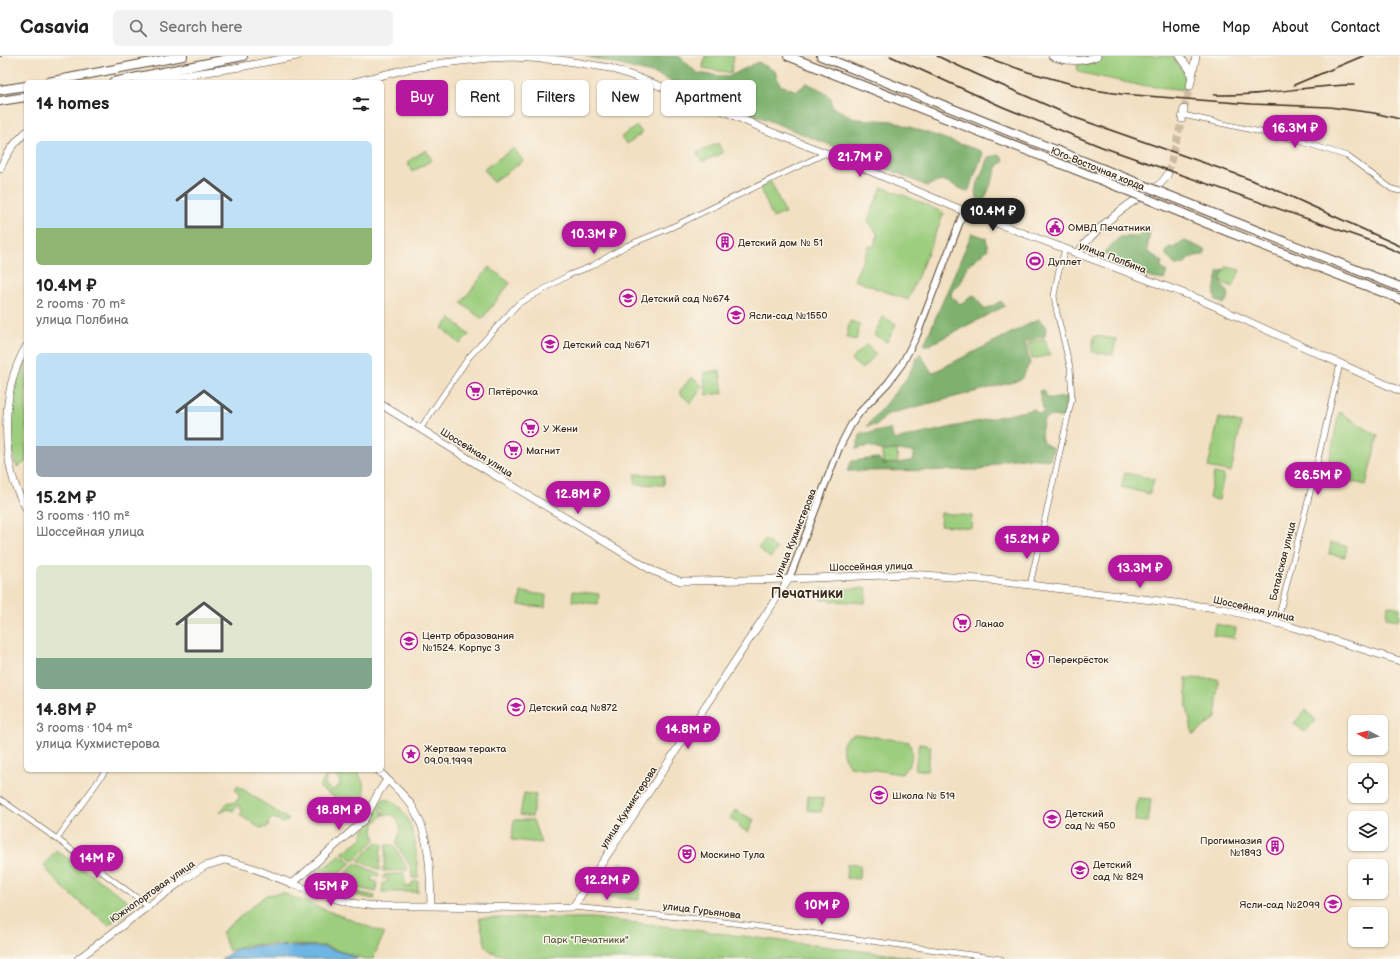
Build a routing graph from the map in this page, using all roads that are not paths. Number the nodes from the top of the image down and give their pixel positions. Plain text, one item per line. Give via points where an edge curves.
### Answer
1 (172, 56) edge
2 (183, 56) edge
3 (243, 56) edge
4 (296, 56) edge
5 (788, 56) edge
6 (821, 56) edge
7 (1052, 56) edge
8 (1097, 56) edge
9 (1180, 56) edge
10 (1196, 56) edge
11 (153, 62) junction
12 (1192, 77) junction
13 (58, 80) edge
14 (122, 80) edge
15 (153, 80) edge
16 (363, 80) edge
17 (24, 86) edge
18 (1190, 86) tunnel mouth
19 (0, 90) edge
20 (24, 97) edge
21 (0, 101) edge
22 (1183, 114) dead end
23 (24, 134) edge
24 (826, 153) junction
25 (0, 170) edge
26 (1168, 173) tunnel mouth
27 (1400, 191) edge
28 (964, 211) junction
29 (1065, 249) junction
30 (1077, 254) junction
31 (1400, 287) edge
32 (1400, 299) edge
33 (24, 349) edge
34 (1340, 364) junction
35 (1400, 391) edge
36 (384, 406) edge
37 (420, 429) junction
38 (24, 504) edge
39 (788, 579) junction
40 (1030, 585) junction
41 (1277, 623) junction
42 (1400, 661) edge
43 (105, 772) edge
44 (380, 772) edge
45 (387, 780) junction
46 (0, 799) edge
47 (57, 839) junction
48 (292, 884) junction
49 (148, 906) junction
50 (431, 906) junction
51 (573, 907) junction
52 (78, 959) edge
53 (1001, 959) edge

1 - 11 main road
2 - 11 main road
3 - 14 main road
4 - 15 main road
5 - 32 main road, Юго-Восточная хорда, bridge
6 - 31 main road, Юго-Восточная хорда, bridge
7 - 8 main road via 1066,60 1085,60
9 - 12 main road
10 - 12 main road
11 - 13 main road
12 - 18 main road
16 - 24 main road, улица Полбина via 407,69 489,58 561,60 610,68 636,77
17 - 19 main road
20 - 21 main road
22 - 27 street via 1293,139 1347,156 1387,185
23 - 25 main road via 4,159
24 - 28 main road, улица Полбина
24 - 37 street via 670,228 626,246 518,304 469,357
26 - 30 main road via 1164,181 1128,205 1090,237
28 - 29 main road, улица Полбина
28 - 39 street, улица Кухмистерова via 916,335 902,364 860,412 839,448
29 - 30 main road, улица Полбина
29 - 40 street via 1054,296 1070,367 1072,398
30 - 34 main road, улица Полбина via 1199,299
33 - 38 main road via 10,375 0,415 1,454 6,473
34 - 35 main road, улица Полбина
34 - 41 street, Батайская улица
36 - 37 main road, Шоссейная улица
37 - 39 main road, Шоссейная улица via 653,572 680,580
39 - 40 main road, Шоссейная улица via 910,574
39 - 51 main road, улица Кухмистерова
40 - 41 main road, Шоссейная улица via 1224,609
41 - 42 main road, Шоссейная улица
43 - 47 street
44 - 45 main road
45 - 48 main road via 364,820
45 - 50 main road via 412,805 424,830 430,868
46 - 47 street
47 - 49 street
48 - 49 main road, Южнопортовая улица via 225,860 205,866
48 - 50 main road, Южнопортовая улица via 351,903 375,906
49 - 52 main road, Южнопортовая улица
50 - 51 main road, улица Гурьянова
51 - 53 street, улица Гурьянова via 716,921

